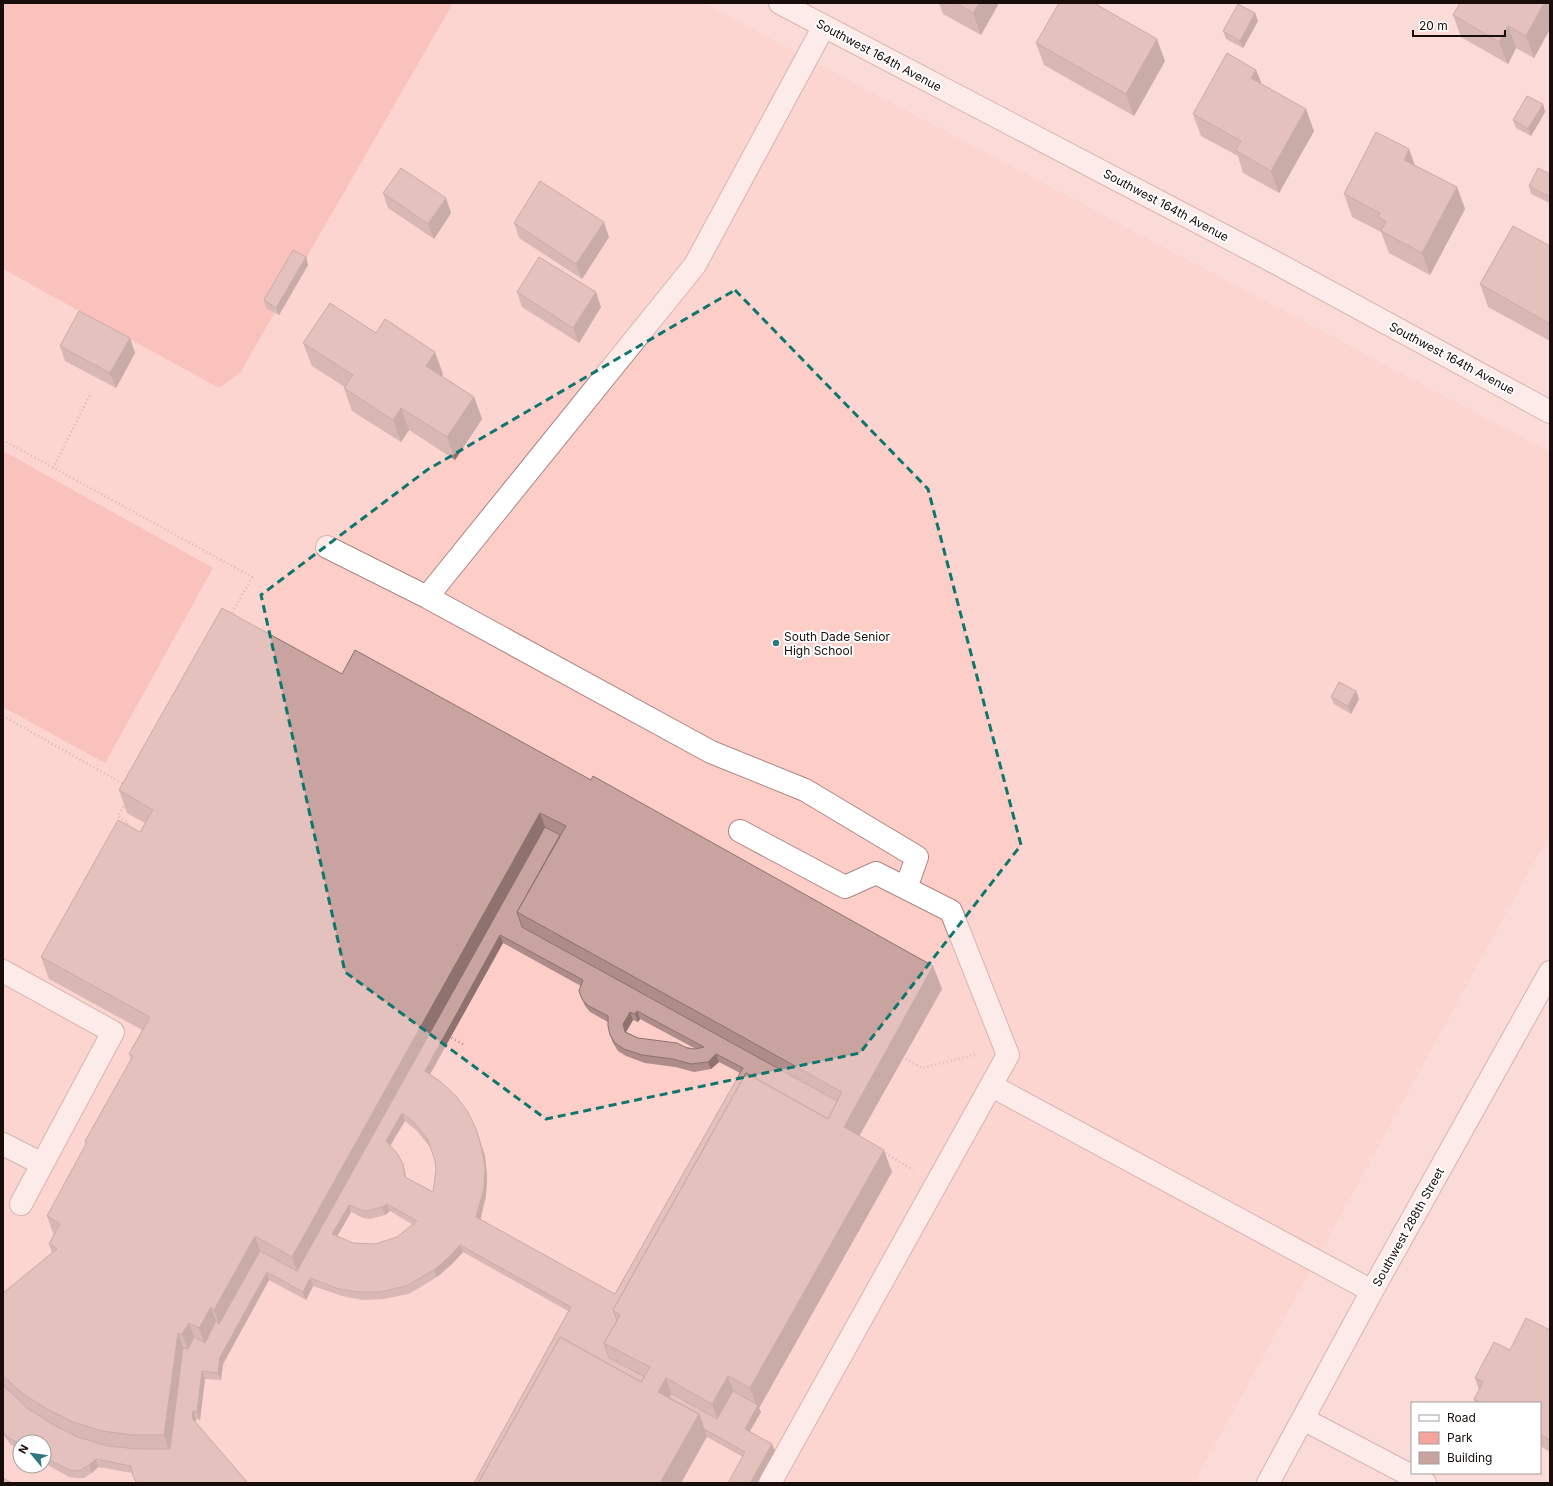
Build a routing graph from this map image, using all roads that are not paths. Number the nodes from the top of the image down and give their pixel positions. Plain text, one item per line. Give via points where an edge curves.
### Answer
1 (780, 3) edge
2 (824, 26) junction
3 (1550, 412) edge
4 (327, 547) dead end
5 (426, 597) junction
6 (740, 831) dead end
7 (906, 888) junction
8 (3, 971) edge
9 (1550, 972) edge
10 (992, 1086) junction
11 (3, 1144) edge
12 (42, 1164) junction
13 (21, 1204) dead end
14 (1372, 1291) junction
15 (1303, 1419) junction
16 (770, 1483) edge
17 (1268, 1483) edge
18 (1425, 1483) edge

1 - 2 street, Southwest 164th Avenue
2 - 3 street, Southwest 164th Avenue via 1278,264
2 - 5 street via 695,265
4 - 5 street
5 - 7 street via 711,752 805,790 918,857
6 - 7 street via 845,887 876,873
7 - 10 street via 951,911 1008,1056
8 - 12 street via 113,1032
9 - 14 street, Southwest 288th Street
10 - 14 street
10 - 16 street
11 - 12 street
12 - 13 street
14 - 15 street, Southwest 288th Street
15 - 17 street, Southwest 288th Street
15 - 18 street

